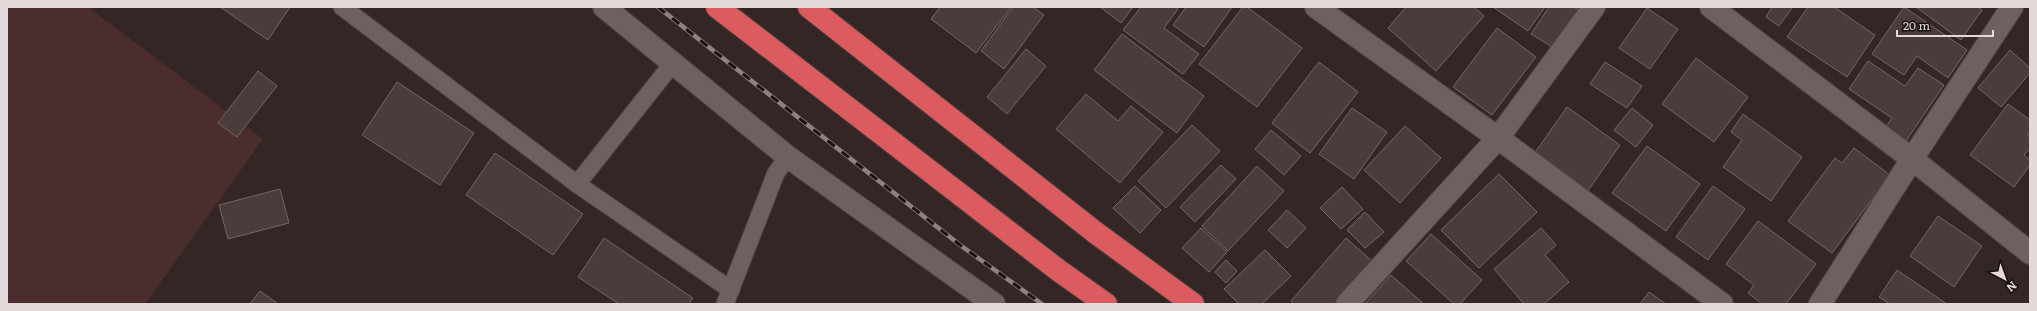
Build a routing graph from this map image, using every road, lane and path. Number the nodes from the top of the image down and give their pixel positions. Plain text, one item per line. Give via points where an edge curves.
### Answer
1 (342, 7) edge
2 (604, 7) edge
3 (717, 7) edge
4 (809, 7) edge
5 (1316, 7) edge
6 (1594, 7) edge
7 (1711, 7) edge
8 (2012, 7) edge
9 (672, 63) junction
10 (1498, 138) junction
11 (788, 157) junction
12 (1912, 159) junction
13 (577, 184) junction
14 (2030, 254) edge
15 (728, 297) edge
16 (994, 304) edge
17 (1106, 304) edge
18 (1193, 304) edge
19 (1347, 304) edge
20 (1722, 304) edge
21 (1820, 304) edge

1 - 13 lane
2 - 9 street
3 - 17 highway via 1051,265
4 - 18 highway via 1096,233
5 - 10 street
6 - 10 street
7 - 12 street
8 - 12 street
9 - 11 street
9 - 13 lane
10 - 19 street
10 - 20 street
11 - 15 lane via 776,173
11 - 16 street
12 - 14 street
12 - 21 street
13 - 15 lane

